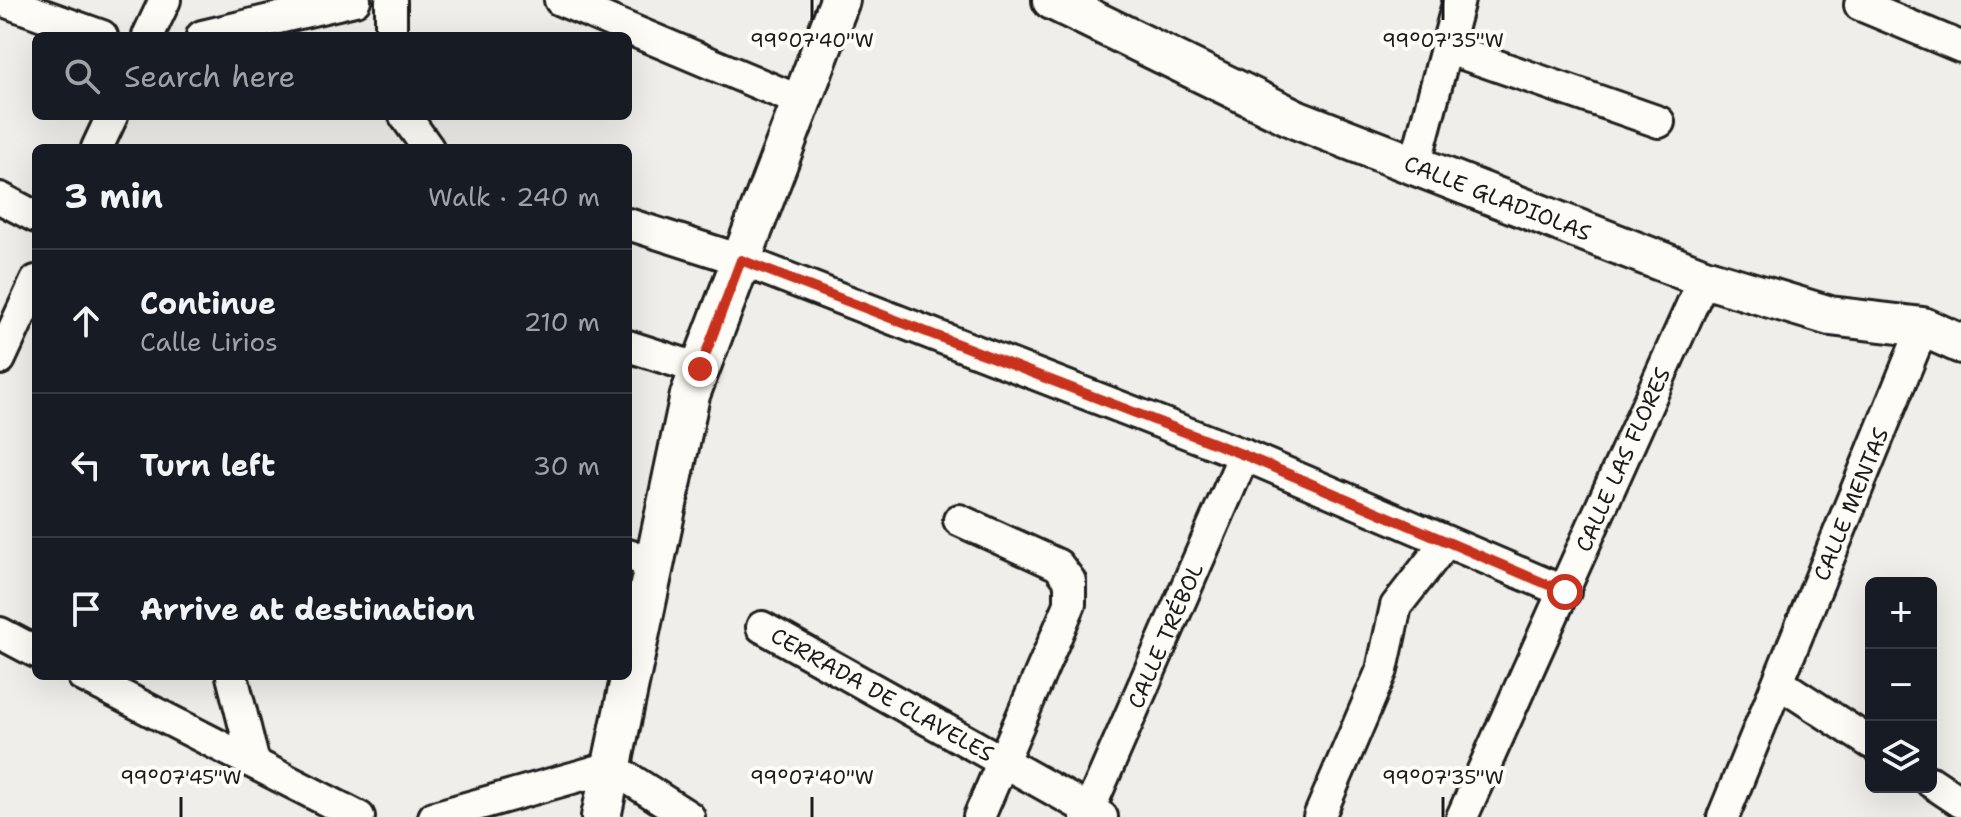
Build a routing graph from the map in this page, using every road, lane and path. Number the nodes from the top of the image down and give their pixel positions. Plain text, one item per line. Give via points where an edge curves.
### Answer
1 (1, 0) edge
2 (165, 0) edge
3 (355, 0) edge
4 (391, 0) edge
5 (560, 0) edge
6 (840, 0) edge
7 (1052, 0) edge
8 (1459, 0) edge
9 (1860, 5) dead end
10 (91, 32) edge
11 (150, 32) edge
12 (219, 32) edge
13 (391, 32) edge
14 (1961, 47) edge
15 (1446, 48) junction
16 (800, 101) junction
17 (110, 120) edge
18 (408, 120) edge
19 (1659, 122) dead end
20 (99, 144) edge
21 (425, 144) edge
22 (1415, 165) junction
23 (0, 198) edge
24 (32, 215) edge
25 (632, 225) edge
26 (741, 260) junction
27 (1704, 278) junction
28 (32, 290) edge
29 (1923, 327) junction
30 (1961, 344) edge
31 (632, 347) edge
32 (0, 359) edge
33 (700, 369) junction
34 (1244, 455) junction
35 (959, 520) dead end
36 (1446, 542) junction
37 (641, 559) edge
38 (1565, 592) junction
39 (632, 621) edge
40 (762, 627) dead end
41 (0, 633) edge
42 (32, 650) edge
43 (91, 680) edge
44 (233, 680) edge
45 (624, 680) edge
46 (1779, 683) junction
47 (1865, 739) edge
48 (1004, 762) junction
49 (254, 763) junction
50 (611, 767) junction
51 (1937, 786) edge
52 (1961, 802) edge
53 (1092, 815) edge
54 (359, 817) edge
55 (434, 817) edge
56 (601, 817) edge
57 (689, 817) edge
58 (979, 817) edge
59 (1319, 817) edge
60 (1462, 817) edge
61 (1723, 817) edge

1 - 10 street
2 - 11 street
3 - 12 street
4 - 13 street
5 - 16 street
6 - 16 street
7 - 22 street, CALLE GLADIOLAS via 1298,120
8 - 15 street
9 - 14 street
15 - 19 street
15 - 22 street
16 - 26 street
17 - 20 street
18 - 21 street
22 - 27 street, CALLE GLADIOLAS
23 - 24 street
25 - 26 street
26 - 33 street
26 - 34 street
27 - 29 street, CALLE GLADIOLAS via 1830,316
27 - 38 street, CALLE LAS FLORES
28 - 32 street
29 - 30 street, CALLE GLADIOLAS
29 - 46 street, CALLE MENTAS
31 - 33 street
33 - 37 street
34 - 36 street
34 - 53 street, CALLE TRÉBOL
35 - 48 street via 1058,565 1070,581 1070,604
36 - 38 street
36 - 59 street via 1396,606 1382,670
37 - 39 street
38 - 60 street, CALLE LAS FLORES
40 - 48 street, CERRADA DE CLAVELES
41 - 42 street
43 - 49 street
44 - 49 street
45 - 50 street
46 - 47 street
46 - 61 street, CALLE MENTAS
48 - 53 street, CERRADA DE CLAVELES
48 - 58 street
49 - 54 street
50 - 55 street
50 - 56 street
50 - 57 street
51 - 52 street

